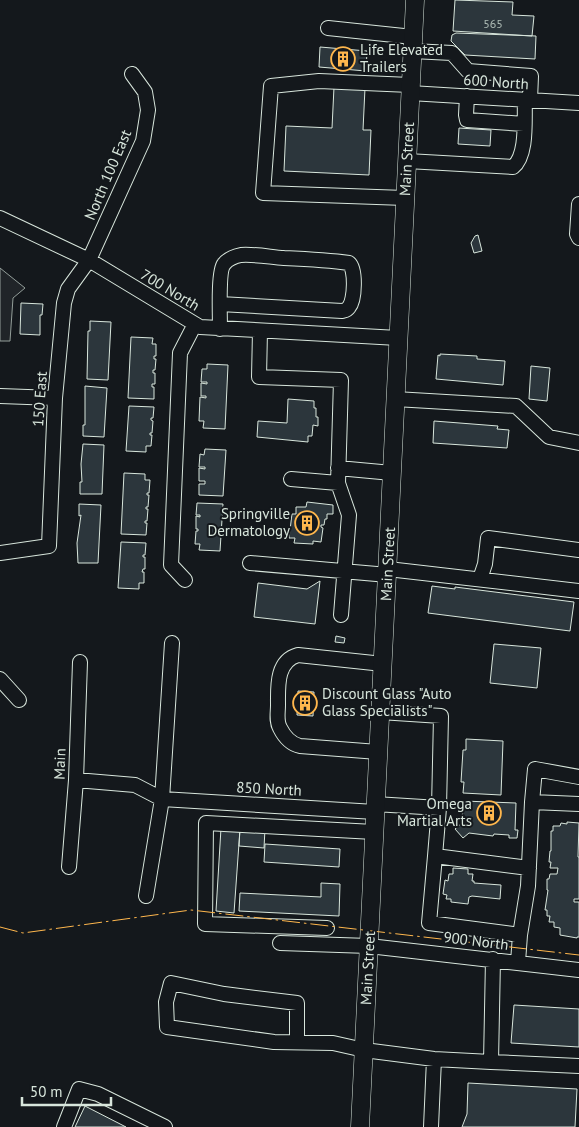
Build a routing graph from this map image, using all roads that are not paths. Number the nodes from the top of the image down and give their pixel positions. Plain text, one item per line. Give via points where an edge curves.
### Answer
1 (415, 0) edge
2 (328, 28) dead end
3 (413, 44) junction
4 (132, 74) dead end
5 (410, 89) junction
6 (467, 96) junction
7 (527, 100) junction
8 (579, 103) edge
9 (524, 124) junction
10 (407, 161) junction
11 (405, 198) junction
12 (579, 204) edge
13 (0, 218) edge
14 (579, 238) edge
15 (89, 260) junction
16 (220, 304) junction
17 (298, 309) junction
18 (195, 324) junction
19 (220, 328) junction
20 (260, 331) junction
21 (296, 332) junction
22 (398, 338) junction
23 (0, 396) edge
24 (55, 398) junction
25 (395, 399) junction
26 (579, 443) edge
27 (338, 468) junction
28 (392, 473) junction
29 (291, 479) dead end
30 (338, 483) junction
31 (579, 550) edge
32 (0, 553) edge
33 (250, 564) dead end
34 (388, 572) junction
35 (344, 573) junction
36 (185, 580) dead end
37 (480, 580) junction
38 (579, 591) edge
39 (341, 616) dead end
40 (172, 643) dead end
41 (80, 662) dead end
42 (383, 664) junction
43 (0, 679) edge
44 (19, 700) dead end
45 (380, 712) junction
46 (378, 752) junction
47 (579, 776) edge
48 (76, 780) junction
49 (162, 799) junction
50 (532, 802) junction
51 (579, 804) edge
52 (375, 808) junction
53 (439, 808) junction
54 (374, 832) junction
55 (435, 856) junction
56 (69, 867) dead end
57 (529, 868) junction
58 (146, 896) dead end
59 (294, 927) junction
60 (327, 928) dead end
61 (520, 936) junction
62 (369, 946) junction
63 (493, 959) junction
64 (518, 962) junction
65 (579, 970) edge
66 (297, 1042) junction
67 (364, 1050) junction
68 (434, 1059) junction
69 (491, 1062) junction
70 (579, 1066) edge
71 (64, 1127) edge
72 (165, 1127) edge
73 (360, 1127) edge
74 (431, 1127) edge

1 - 3 main road, Main Street
2 - 3 street
3 - 5 main road, Main Street
3 - 7 street via 452,53 468,72 531,76
4 - 15 street, North 100 East via 145,92 148,110 143,141
5 - 6 street, 600 North
5 - 10 main road, Main Street
5 - 11 street, 600 North via 319,81 270,86 263,193
6 - 7 street, 600 North
6 - 9 street via 467,120
7 - 8 street, 600 North
7 - 9 street
9 - 10 street via 523,149 513,167
10 - 11 main road, Main Street
11 - 22 main road, Main Street
12 - 14 street
13 - 15 street, 700 North
15 - 18 street, 700 North
15 - 24 street, 150 East via 68,289 64,304
16 - 17 street
16 - 17 street via 223,265 235,257 336,261 352,265 353,298 348,309
16 - 19 street
17 - 21 street
18 - 19 street, 700 North via 200,328
18 - 36 street via 180,353 171,555 171,565
19 - 20 street, 700 North
20 - 21 street, 700 North
20 - 27 street via 259,377 341,380
21 - 22 street, 700 North
22 - 25 main road, Main Street
23 - 24 street
24 - 32 street, 150 East via 49,546
25 - 26 street via 516,406 549,437
25 - 28 main road, Main Street
27 - 28 street
27 - 30 street
28 - 34 main road, Main Street
29 - 30 street
30 - 35 street via 349,515
31 - 37 street via 488,538
33 - 35 street
34 - 35 street
34 - 37 street
34 - 42 main road, Main Street
35 - 39 street
37 - 38 street
40 - 49 street
41 - 48 street, Main
42 - 45 main road, Main Street
42 - 46 street via 298,655 282,669 278,682 278,722 292,743
43 - 44 street
45 - 46 main road, Main Street
45 - 53 street via 441,716
46 - 52 main road, Main Street
47 - 50 street via 535,769
48 - 49 street via 135,785
48 - 56 street, Main
49 - 52 street, 850 North
49 - 58 street
50 - 51 street
50 - 57 street
52 - 53 street, 850 North
52 - 54 main road, Main Street
53 - 55 street
54 - 59 street via 206,823 205,924
54 - 62 main road, Main Street
55 - 57 street
55 - 61 street via 429,923
57 - 61 street
59 - 60 street
59 - 62 street, 900 North via 287,943
61 - 64 street
62 - 63 street, 900 North
62 - 67 main road, Main Street
63 - 64 street, 900 North
63 - 69 street
64 - 65 street, 900 North
66 - 66 street via 274,1042 167,1027 166,1002 171,984 297,1003
66 - 67 street via 333,1043
67 - 68 street
67 - 73 main road, Main Street
68 - 69 street
68 - 74 street
69 - 70 street
71 - 72 street via 79,1089 98,1094

